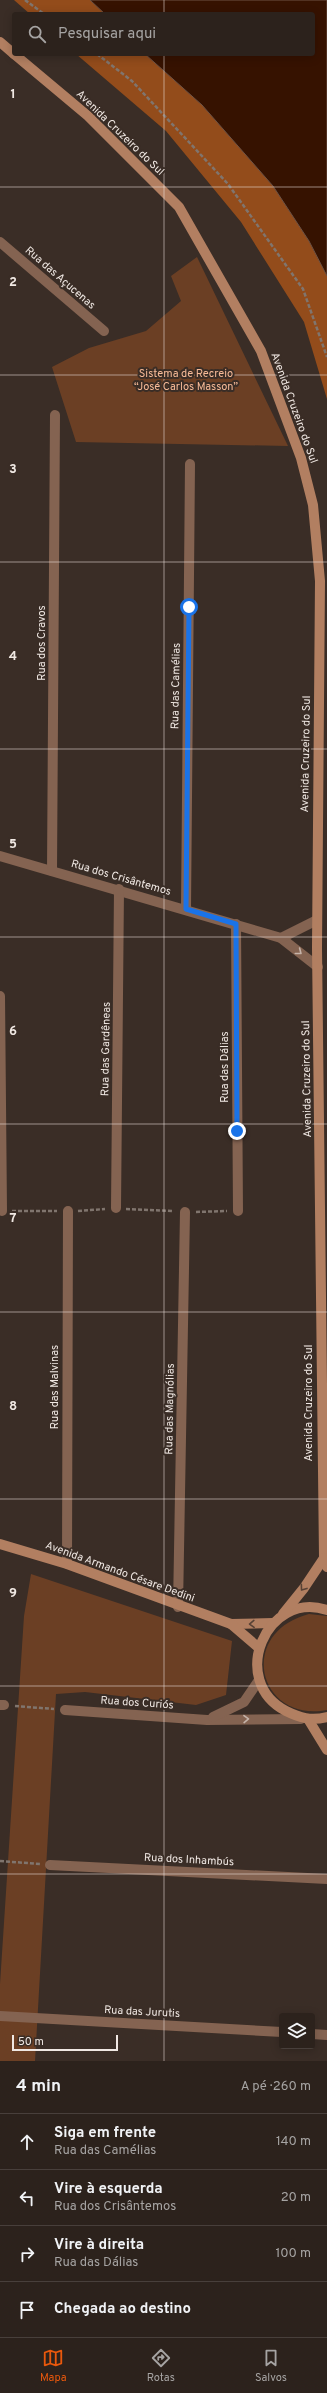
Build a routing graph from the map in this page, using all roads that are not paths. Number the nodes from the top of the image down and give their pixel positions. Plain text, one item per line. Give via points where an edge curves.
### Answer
1 (0, 42) edge
2 (12, 52) edge
3 (16, 56) edge
4 (0, 242) edge
5 (104, 331) dead end
6 (55, 415) dead end
7 (190, 464) dead end
8 (0, 856) edge
9 (52, 870) junction
10 (119, 889) junction
11 (186, 909) junction
12 (317, 920) junction
13 (236, 924) junction
14 (281, 938) junction
15 (318, 967) junction
16 (0, 996) edge
17 (116, 1208) dead end
18 (238, 1210) dead end
19 (2, 1211) dead end
20 (68, 1211) dead end
21 (185, 1212) dead end
22 (0, 1544) edge
23 (325, 1563) edge
24 (67, 1564) junction
25 (178, 1606) junction
26 (327, 1610) edge
27 (277, 1620) junction
28 (231, 1624) junction
29 (258, 1648) junction
30 (259, 1680) junction
31 (65, 1710) road end
32 (327, 1717) edge
33 (304, 1719) junction
34 (207, 1720) junction
35 (327, 1750) edge
36 (50, 1865) road end
37 (327, 1879) edge
38 (0, 2016) edge
39 (279, 2032) edge
40 (315, 2034) edge
41 (327, 2034) edge

1 - 2 street, Avenida Cruzeiro do Sul
3 - 12 street, Avenida Cruzeiro do Sul via 88,116 178,207 261,351 301,458 313,505 320,581
4 - 5 street, Rua das Açucenas
6 - 9 street, Rua dos Cravos
7 - 11 street, Rua das Camélias
8 - 9 street, Rua dos Crisântemos
9 - 10 street, Rua dos Crisântemos
10 - 11 street, Rua dos Crisântemos
10 - 17 street, Rua das Gardêneas
11 - 13 street, Rua dos Crisântemos
12 - 14 street
12 - 15 street, Avenida Cruzeiro do Sul
13 - 14 street, Rua dos Crisântemos
13 - 18 street, Rua das Dálias
14 -> 15 street, Rua dos Crisântemos
15 - 23 street, Avenida Cruzeiro do Sul
16 - 19 street
20 - 24 street, Rua das Malvinas
21 - 25 street, Rua das Magnólias
22 - 24 street, Avenida Armando Césare Dedini
23 -> 27 street, Avenida Cruzeiro do Sul
24 - 25 street, Avenida Armando Césare Dedini
25 - 28 street, Avenida Armando Césare Dedini
26 - 27 street via 317,1607 299,1608
27 -> 28 street, Avenida Armando Césare Dedini
27 - 29 street, Avenida Cruzeiro do Sul via 265,1633
28 - 29 street, Avenida Armando Césare Dedini
29 - 30 street via 256,1664
30 - 33 street via 266,1695 276,1706
30 - 34 street, Rua dos Curiós via 244,1702
31 - 34 street, Rua dos Curiós
32 - 33 street
34 -> 33 street, Rua dos Curiós
33 - 35 street
36 - 37 street, Rua dos Inhambús
38 - 39 street, Rua das Jurutis
40 - 41 street

